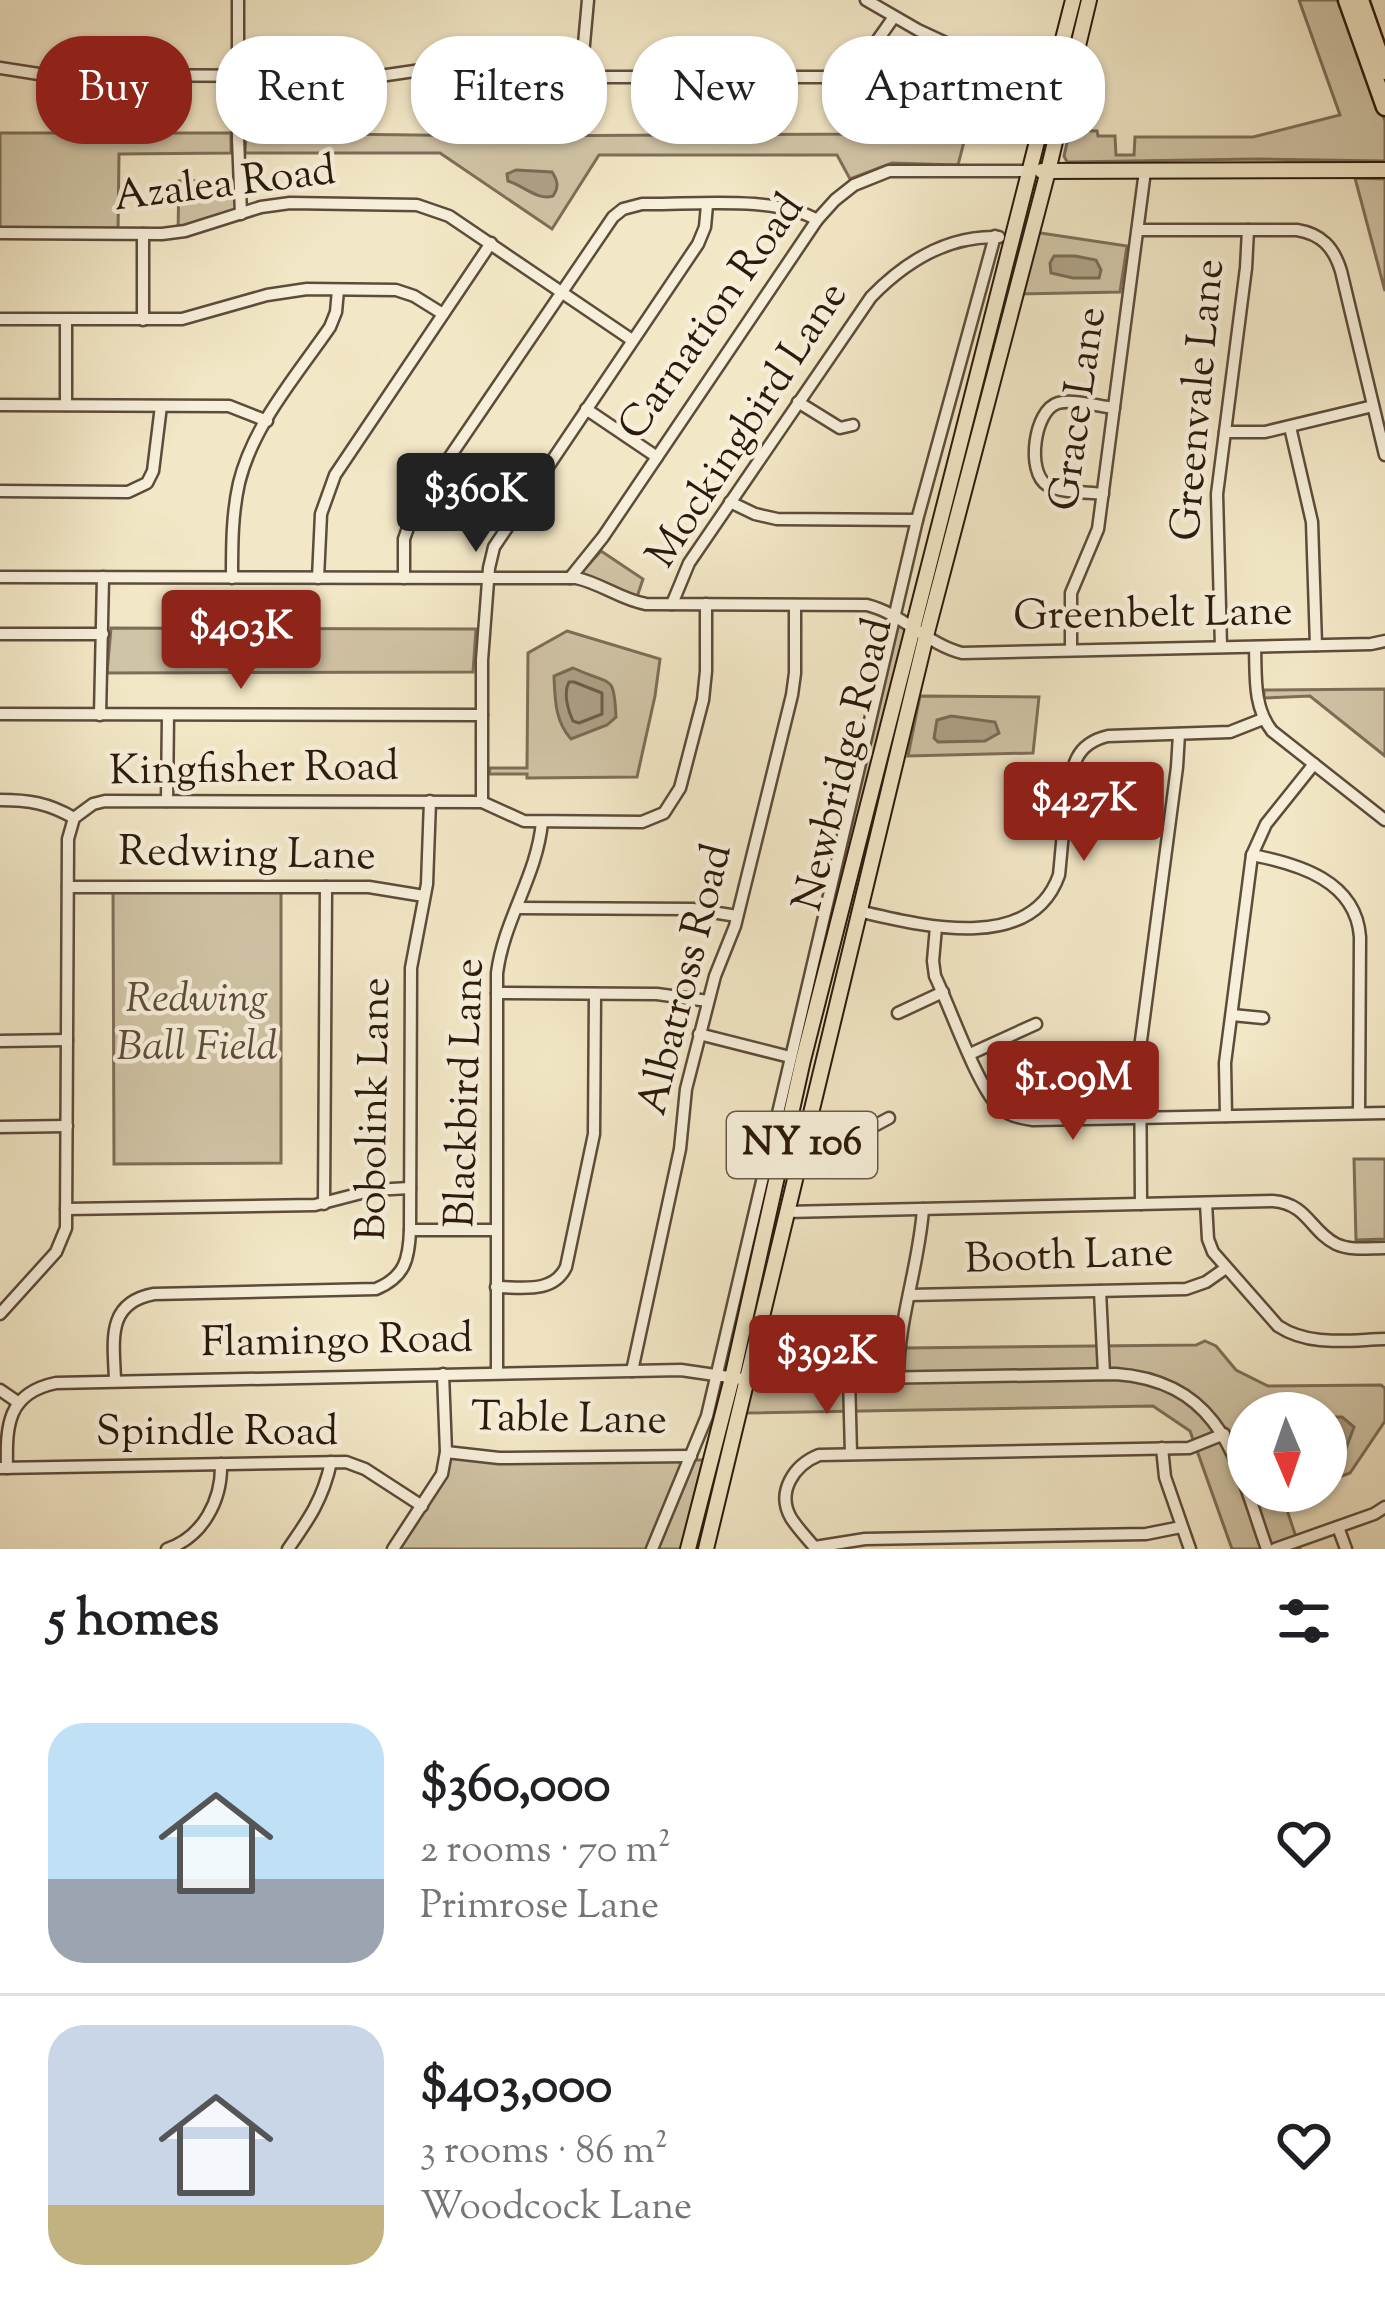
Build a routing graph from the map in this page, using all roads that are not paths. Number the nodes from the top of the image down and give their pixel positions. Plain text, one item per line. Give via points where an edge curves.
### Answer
1 (238, 0) edge
2 (588, 0) edge
3 (866, 0) edge
4 (1073, 0) edge
5 (1089, 0) edge
6 (1347, 0) edge
7 (1360, 0) edge
8 (894, 17) junction
9 (238, 36) edge
10 (585, 36) edge
11 (932, 36) edge
12 (1065, 36) edge
13 (0, 68) edge
14 (1385, 71) edge
15 (216, 76) edge
16 (607, 77) edge
17 (1385, 107) edge
18 (240, 144) edge
19 (1036, 144) edge
20 (1383, 170) edge
21 (1029, 171) junction
22 (1048, 171) junction
23 (1145, 171) junction
24 (707, 205) junction
25 (242, 214) junction
26 (817, 220) junction
27 (1138, 230) junction
28 (1248, 230) junction
29 (0, 233) edge
30 (143, 234) junction
31 (995, 236) junction
32 (1012, 241) junction
33 (490, 243) junction
34 (338, 290) junction
35 (562, 292) junction
36 (443, 314) junction
37 (0, 320) edge
38 (66, 320) junction
39 (143, 320) junction
40 (632, 340) junction
41 (981, 394) junction
42 (798, 402) junction
43 (0, 405) edge
44 (66, 405) junction
45 (161, 406) junction
46 (1373, 406) junction
47 (1114, 408) junction
48 (586, 409) junction
49 (267, 421) junction
50 (853, 425) dead end
51 (1290, 427) junction
52 (1225, 432) junction
53 (1385, 455) edge
54 (657, 457) junction
55 (0, 491) edge
56 (1103, 494) junction
57 (730, 502) junction
58 (917, 520) junction
59 (0, 577) edge
60 (103, 578) junction
61 (232, 578) junction
62 (318, 578) junction
63 (404, 578) junction
64 (488, 578) junction
65 (570, 578) junction
66 (672, 604) junction
67 (706, 604) junction
68 (795, 605) junction
69 (895, 615) junction
70 (920, 632) junction
71 (0, 634) edge
72 (103, 634) junction
73 (1385, 641) edge
74 (1316, 645) junction
75 (1255, 646) junction
76 (1221, 647) junction
77 (1071, 650) junction
78 (0, 714) edge
79 (100, 715) junction
80 (168, 715) junction
81 (482, 715) junction
82 (1263, 719) junction
83 (1179, 734) junction
84 (1314, 764) junction
85 (0, 800) edge
86 (167, 801) junction
87 (430, 801) junction
88 (482, 802) junction
89 (74, 818) junction
90 (1385, 820) edge
91 (542, 821) junction
92 (1252, 855) junction
93 (68, 887) junction
94 (326, 887) junction
95 (424, 896) junction
96 (842, 907) junction
97 (517, 908) junction
98 (859, 911) junction
99 (737, 916) junction
100 (936, 927) junction
101 (943, 992) junction
102 (497, 993) junction
103 (595, 994) junction
104 (708, 1001) junction
105 (898, 1012) dead end
106 (1232, 1015) junction
107 (1263, 1018) dead end
108 (1036, 1024) dead end
109 (699, 1034) junction
110 (67, 1040) junction
111 (0, 1041) edge
112 (970, 1054) junction
113 (790, 1057) junction
114 (1385, 1113) edge
115 (1359, 1114) junction
116 (1226, 1117) junction
117 (889, 1118) dead end
118 (1140, 1118) junction
119 (67, 1126) junction
120 (0, 1127) edge
121 (806, 1127) junction
122 (410, 1188) junction
123 (1207, 1203) junction
124 (324, 1204) junction
125 (1142, 1204) junction
126 (66, 1209) junction
127 (923, 1209) junction
128 (786, 1211) junction
129 (410, 1230) junction
130 (496, 1230) junction
131 (1385, 1248) edge
132 (1226, 1268) junction
133 (496, 1288) junction
134 (1100, 1291) junction
135 (910, 1295) junction
136 (0, 1314) edge
137 (1385, 1339) edge
138 (632, 1371) junction
139 (497, 1373) junction
140 (443, 1374) junction
141 (1104, 1374) junction
142 (724, 1376) junction
143 (898, 1377) junction
144 (849, 1378) junction
145 (749, 1380) junction
146 (115, 1381) junction
147 (0, 1390) edge
148 (19, 1402) junction
149 (1224, 1434) junction
150 (1162, 1448) junction
151 (446, 1452) junction
152 (851, 1454) junction
153 (691, 1456) junction
154 (331, 1462) junction
155 (221, 1465) junction
156 (3, 1468) edge
157 (422, 1506) junction
158 (1385, 1507) edge
159 (1181, 1526) junction
160 (1338, 1527) junction
161 (1004, 1543) edge
162 (816, 1548) edge
163 (167, 1549) edge
164 (288, 1549) edge
165 (393, 1549) edge
166 (652, 1549) edge
167 (688, 1549) edge
168 (706, 1549) edge
169 (1190, 1549) edge
170 (1271, 1549) edge
171 (1346, 1549) edge

1 - 9 street
2 - 10 street
3 - 8 street
4 - 12 main road, Newbridge Road / NY 106
5 - 22 main road, Newbridge Road / NY 106
6 - 17 highway
7 - 14 highway
8 - 11 street
8 - 16 street via 860,63 832,77
13 - 15 street
18 - 25 street
19 - 21 main road, Newbridge Road / NY 106
20 - 23 main road
21 - 22 main road
21 - 26 street, Carnation Road via 889,171 854,185
21 - 32 main road, Newbridge Road / NY 106
22 - 23 main road
22 - 41 main road, Newbridge Road / NY 106
23 - 27 street, Grace Lane
24 - 26 street via 786,207
24 - 35 street via 623,209
24 - 40 street via 698,244
25 - 30 street, Azalea Road
25 - 33 street, Azalea Road via 290,203 417,205
26 - 54 street, Carnation Road
27 - 28 street
27 - 47 street, Grace Lane
28 - 46 street via 1305,231 1333,250
28 - 52 street, Greenvale Lane
29 - 30 street, Azalea Road
30 - 39 street
31 - 32 street, Mockingbird Lane
31 - 42 street, Mockingbird Lane via 930,252 887,280
31 - 58 street
32 - 41 main road, Newbridge Road / NY 106
33 - 35 street, Azalea Road
33 - 36 street
34 - 36 street via 396,290
34 - 39 street via 287,290 196,317
34 - 49 street via 330,327
35 - 40 street, Azalea Road
35 - 63 street via 415,508 404,539
36 - 62 street via 335,475 321,514
37 - 38 street
38 - 39 street
38 - 44 street
40 - 48 street
41 - 70 main road, Newbridge Road / NY 106
42 - 50 street via 840,428
42 - 57 street, Mockingbird Lane
43 - 44 street
44 - 45 street
45 - 49 street via 229,406
45 - 55 street via 153,472 141,487
46 - 51 street
46 - 53 street
47 - 56 street, Grace Lane
47 - 56 street via 1062,402 1046,410 1038,429 1040,479
48 - 54 street
48 - 64 street via 500,536
49 - 61 street via 240,480
51 - 52 street
51 - 74 street via 1312,522
52 - 76 street, Greenvale Lane via 1217,494
54 - 65 street, Carnation Road
56 - 77 street, Grace Lane via 1095,541 1071,593
57 - 58 street via 777,519
57 - 66 street, Mockingbird Lane
58 - 69 street
59 - 60 street
60 - 61 street
60 - 72 street
61 - 62 street
62 - 63 street
63 - 64 street
64 - 65 street
64 - 81 street
65 - 66 street via 632,602
66 - 67 street
67 - 68 street
67 - 91 street, Kingfisher Road via 703,700 670,807 642,822
68 - 69 street via 867,605
68 - 99 street, Albatross Road via 792,695
69 - 70 street, Greenbelt Lane
69 - 113 street
70 - 77 street, Greenbelt Lane via 962,653
70 - 96 main road, Newbridge Road / NY 106
70 - 98 main road, Newbridge Road / NY 106
71 - 72 street
72 - 79 street
73 - 74 street, Greenbelt Lane
74 - 75 street, Greenbelt Lane
75 - 76 street, Greenbelt Lane
75 - 82 street
76 - 77 street, Greenbelt Lane
78 - 79 street
79 - 80 street
80 - 81 street
80 - 86 street
81 - 88 street
82 - 83 street via 1230,732
82 - 84 street
83 - 100 street via 1108,736 1081,752 1059,875 1035,912 985,926
83 - 118 street via 1140,1048
84 - 90 street
84 - 92 street
85 - 89 street via 40,802
86 - 87 street, Kingfisher Road
86 - 89 street, Kingfisher Road via 105,801
87 - 88 street, Kingfisher Road
87 - 95 street, Bobolink Lane
88 - 91 street, Kingfisher Road
89 - 93 street, Kingfisher Road
91 - 97 street, Blackbird Lane
92 - 106 street
92 - 115 street via 1313,872 1355,911
93 - 94 street, Redwing Lane
93 - 110 street, Kingfisher Road
94 - 95 street, Redwing Lane
94 - 124 street
95 - 122 street, Bobolink Lane via 411,968
96 - 98 street
96 - 142 main road, Newbridge Road / NY 106
97 - 99 street via 693,908
97 - 102 street, Blackbird Lane via 500,952
98 - 100 street
98 - 121 main road, Newbridge Road / NY 106
99 - 104 street, Albatross Road
100 - 101 street via 933,968
101 - 105 street
101 - 112 street
102 - 103 street
102 - 130 street, Blackbird Lane
103 - 104 street
103 - 133 street via 594,1134 566,1267 550,1285
104 - 109 street, Albatross Road
106 - 107 street
106 - 116 street
108 - 112 street
109 - 113 street
109 - 138 street, Albatross Road
110 - 111 street
110 - 119 street, Kingfisher Road
112 - 118 street via 992,1100 1016,1118
113 - 142 street
114 - 115 street
115 - 116 street
116 - 118 street
117 - 121 street via 878,1126
118 - 125 street
119 - 120 street
119 - 126 street, Kingfisher Road
121 - 128 main road, Newbridge Road / NY 106
122 - 124 street
122 - 129 street, Bobolink Lane
123 - 125 street
123 - 131 street via 1283,1202 1337,1244
123 - 132 street via 1210,1245
124 - 126 street
125 - 127 street
126 - 136 street, Kingfisher Road via 56,1252
127 - 128 street
127 - 135 street
128 - 145 main road, Newbridge Road / NY 106
129 - 130 street
129 - 146 street, Bobolink Lane via 404,1269 376,1289 138,1298 116,1323
130 - 133 street, Blackbird Lane
132 - 134 street, Booth Lane via 1186,1289
132 - 137 street via 1290,1334
133 - 139 street, Blackbird Lane
134 - 135 street, Booth Lane
134 - 141 street
135 - 143 street
138 - 139 street, Flamingo Road
138 - 142 street, Flamingo Road
139 - 140 street, Flamingo Road
140 - 146 street, Flamingo Road
140 - 151 street
141 - 143 street, Flamingo Road
141 - 149 street, Flamingo Road via 1176,1390
142 - 145 street, Flamingo Road
142 - 153 street
142 - 167 main road, Newbridge Road / NY 106
143 - 144 street, Flamingo Road
144 - 145 street, Flamingo Road
144 - 152 street
145 - 168 main road, Newbridge Road / NY 106
146 - 148 street, Flamingo Road via 48,1384
147 - 148 street
148 - 156 street
149 - 150 street
149 - 170 street
150 - 152 street
150 - 159 street
151 - 153 street, Table Lane
151 - 157 street
152 - 162 street via 811,1458 789,1482 788,1512
153 - 166 street
154 - 155 street, Spindle Road
154 - 157 street, Spindle Road via 365,1468
154 - 164 street via 325,1491
155 - 156 street, Spindle Road
155 - 163 street via 219,1493 203,1522
157 - 165 street
158 - 160 street
159 - 161 street
159 - 169 street
160 - 170 street
160 - 171 street
161 - 162 street via 865,1540

